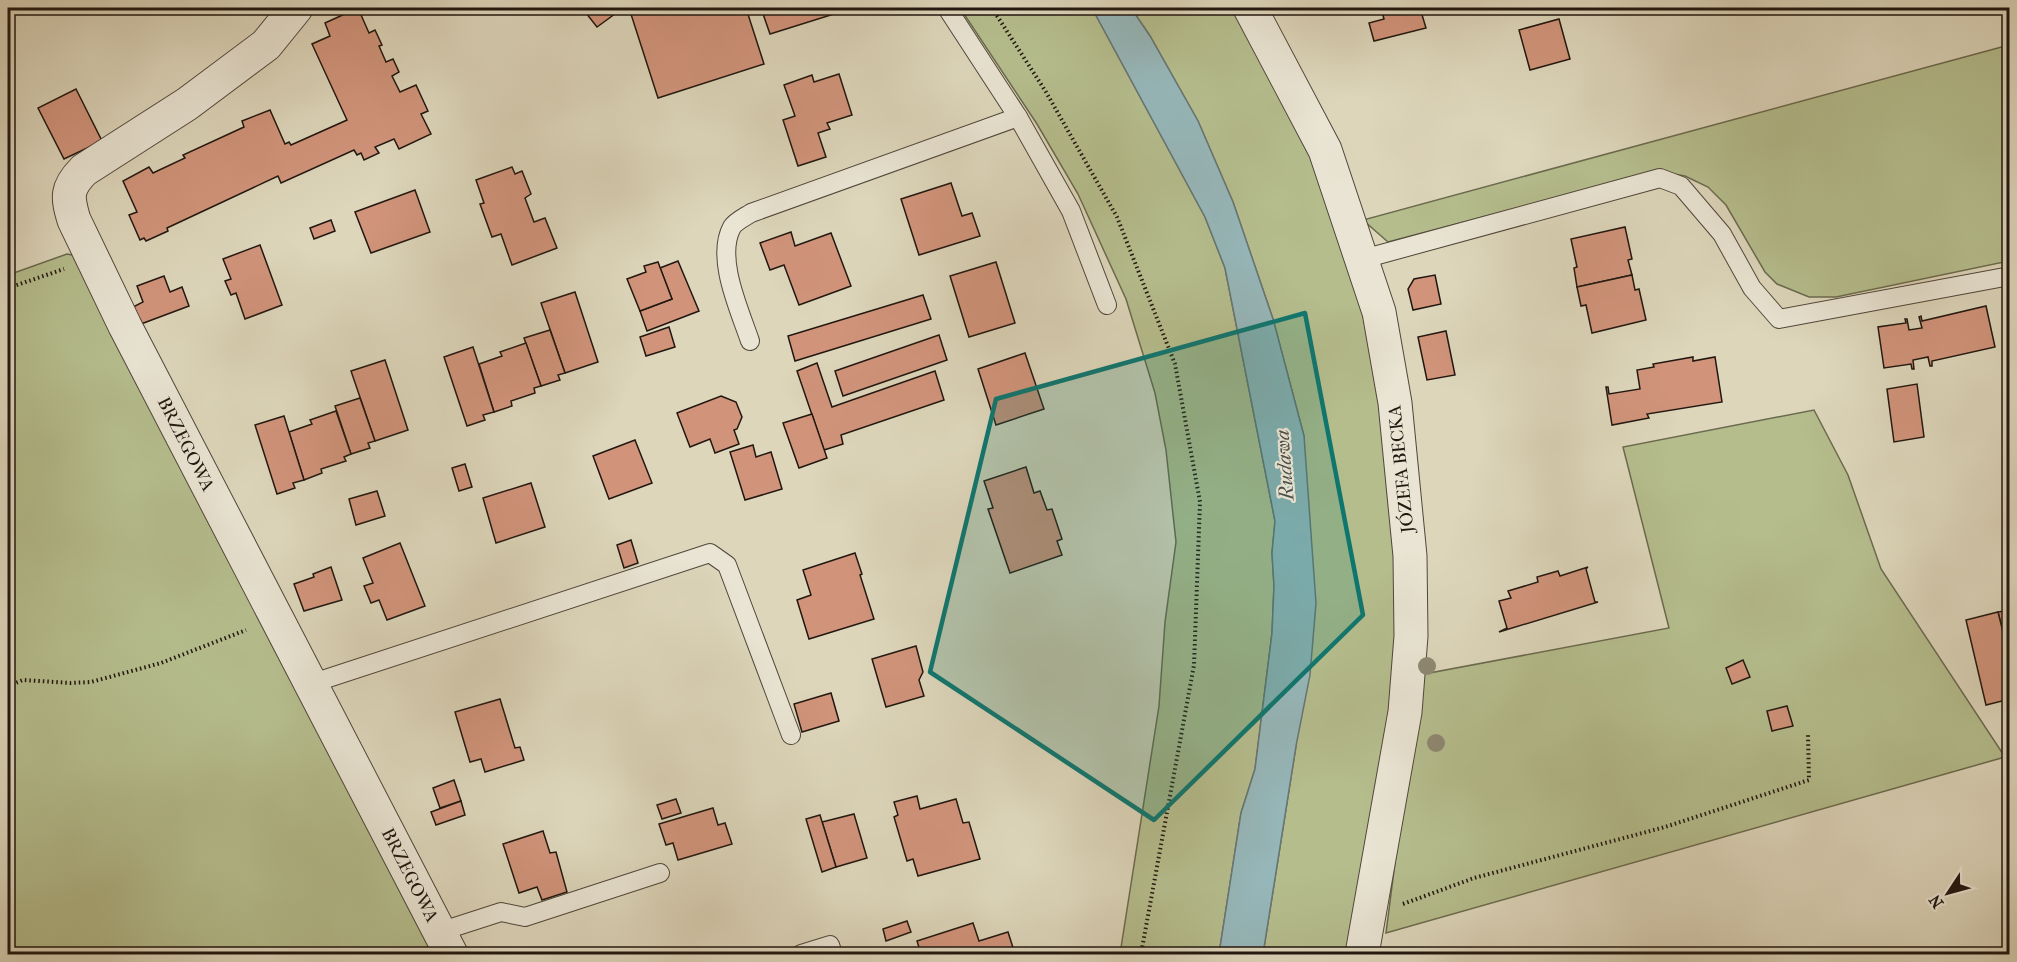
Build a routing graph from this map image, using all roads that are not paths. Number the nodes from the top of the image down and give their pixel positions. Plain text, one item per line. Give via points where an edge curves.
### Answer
1 (296, 8) edge
2 (947, 8) edge
3 (1250, 8) edge
4 (1018, 117) junction
5 (1363, 259) junction
6 (2010, 276) edge
7 (1107, 305) dead end
8 (750, 341) dead end
9 (310, 684) junction
10 (791, 735) dead end
11 (660, 873) dead end
12 (445, 943) edge
13 (801, 954) edge
14 (833, 954) edge
15 (1362, 954) edge

1 - 9 street, BRZEGOWA via 266,45 187,104 84,170 73,181 69,194 74,220 124,326
2 - 4 lane
3 - 5 street, JÓZEFA BECKA via 1325,150
4 - 7 lane via 1071,211
4 - 8 lane via 751,213 733,226 727,242 727,272
5 - 6 lane via 1660,178 1682,186 1722,234 1752,288 1779,319
5 - 15 street, JÓZEFA BECKA via 1379,312 1395,403 1410,556 1411,636 1405,712
9 - 10 lane via 710,553 727,565
9 - 12 street, BRZEGOWA
11 - 12 lane via 525,916 501,912
13 - 14 lane via 830,945

